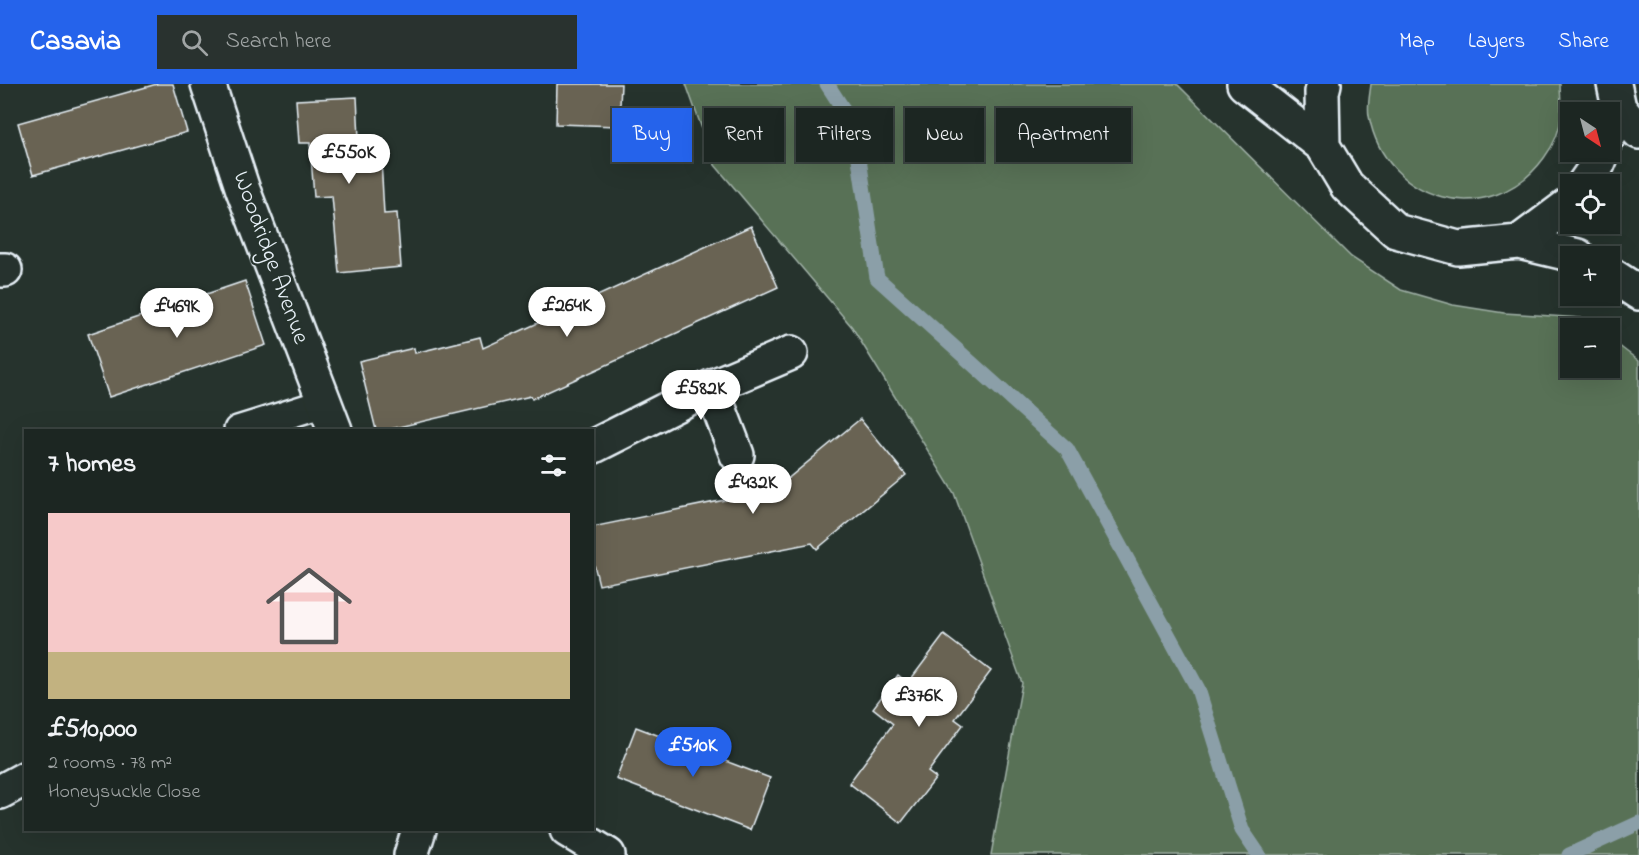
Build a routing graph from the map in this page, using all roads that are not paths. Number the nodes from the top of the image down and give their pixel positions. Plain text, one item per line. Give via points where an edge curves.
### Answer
1 (208, 84) edge
2 (1244, 84) edge
3 (1324, 84) edge
4 (1323, 146) junction
5 (1560, 211) edge
6 (1519, 242) junction
7 (1560, 252) edge
8 (1620, 281) edge
9 (1639, 293) edge
10 (790, 352) dead end
11 (711, 387) junction
12 (329, 417) edge
13 (245, 429) edge
14 (594, 446) edge
15 (738, 455) dead end
16 (24, 779) edge
17 (0, 792) edge
18 (419, 831) edge
19 (569, 831) edge
20 (411, 855) edge
21 (608, 855) edge

1 - 12 main road, Woodridge Avenue via 243,190
2 - 4 main road
3 - 4 main road
4 - 6 main road via 1347,186 1396,231 1458,248
5 - 6 main road
6 - 7 main road
8 - 9 main road
10 - 11 main road
11 - 14 main road
11 - 15 main road
12 - 13 lane
16 - 17 main road
18 - 20 main road
19 - 21 main road

